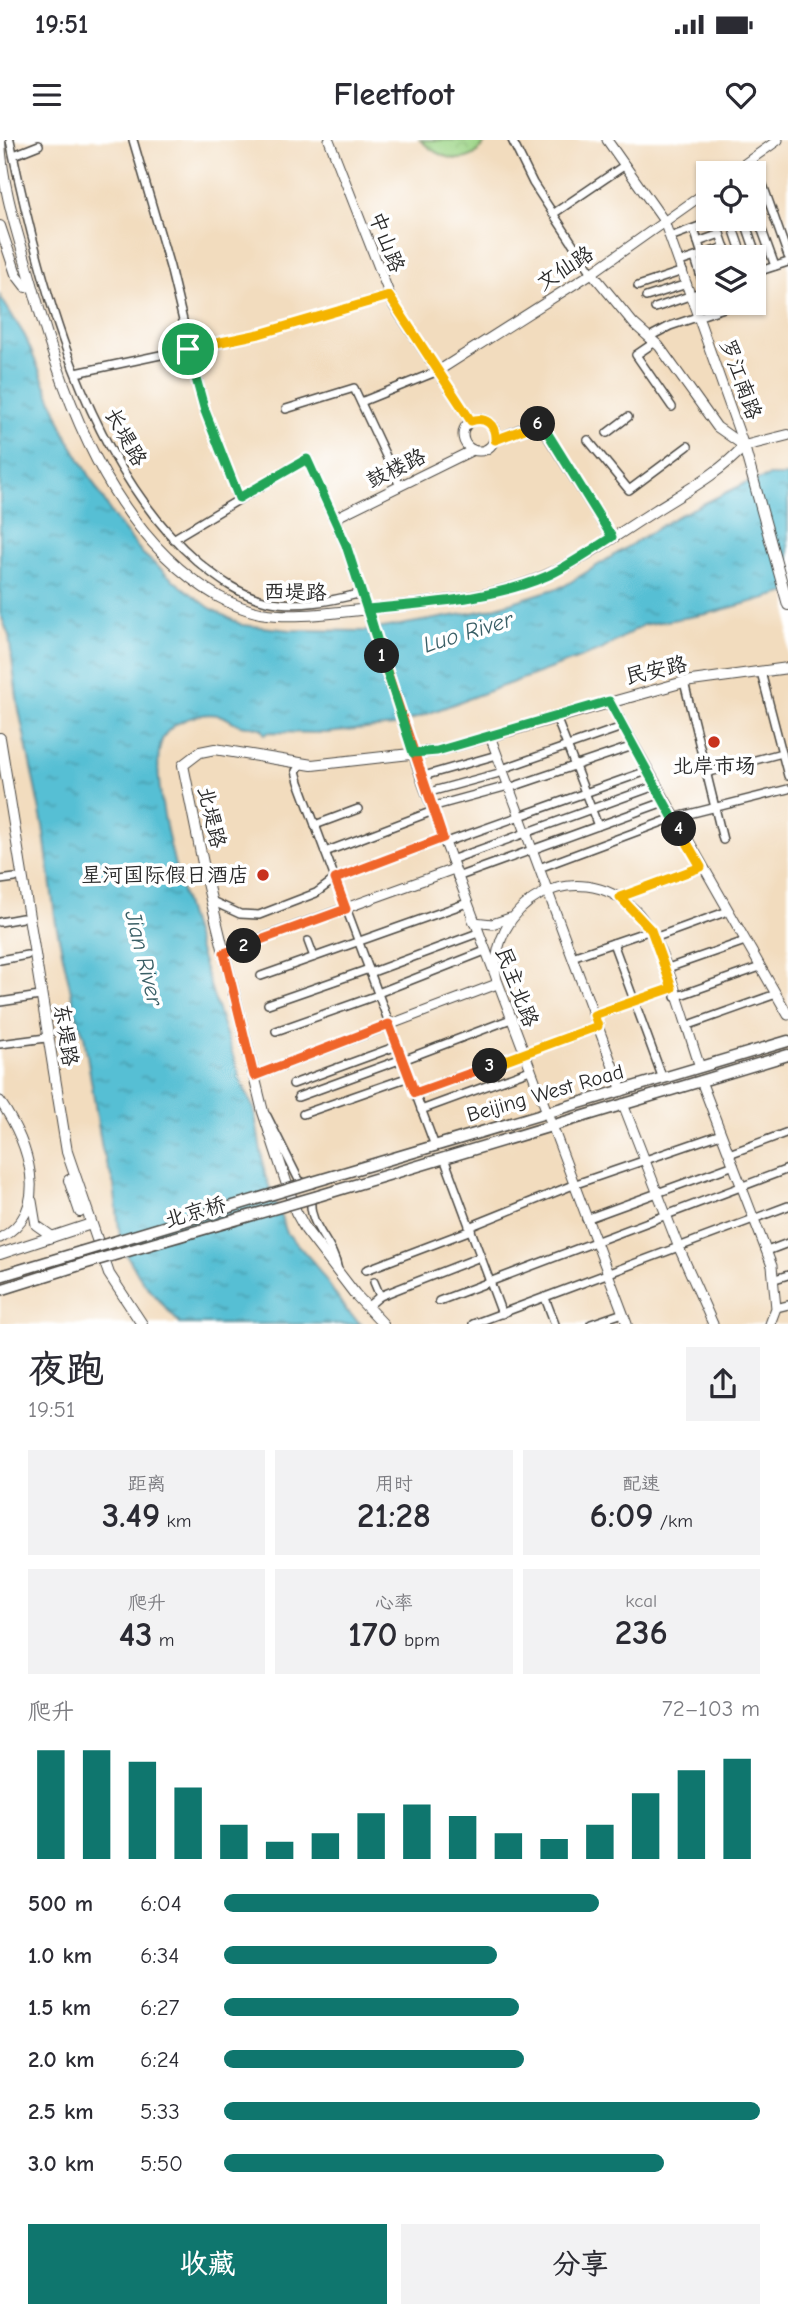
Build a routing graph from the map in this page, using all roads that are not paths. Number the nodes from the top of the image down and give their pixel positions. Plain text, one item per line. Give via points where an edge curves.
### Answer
1 (0, 140) edge
2 (10, 140) edge
3 (133, 140) edge
4 (329, 140) edge
5 (512, 140) edge
6 (607, 140) edge
7 (772, 142) edge
8 (39, 145) dead end
9 (14, 155) junction
10 (749, 161) edge
11 (625, 165) junction
12 (766, 194) edge
13 (696, 201) edge
14 (553, 214) junction
15 (664, 221) junction
16 (0, 226) edge
17 (694, 229) joint
18 (762, 231) edge
19 (720, 233) joint
20 (670, 237) junction
21 (698, 243) joint
22 (724, 245) edge
23 (788, 256) edge
24 (696, 260) edge
25 (788, 262) edge
26 (775, 266) junction
27 (681, 267) junction
28 (766, 269) edge
29 (592, 273) junction
30 (687, 284) junction
31 (32, 285) junction
32 (638, 286) dead end
33 (696, 294) edge
34 (692, 295) junction
35 (389, 296) junction
36 (646, 297) dead end
37 (654, 308) dead end
38 (702, 315) edge
39 (699, 316) junction
40 (652, 339) junction
41 (188, 349) junction
42 (438, 371) junction
43 (76, 373) junction
44 (361, 402) junction
45 (672, 407) dead end
46 (286, 409) dead end
47 (628, 417) dead end
48 (471, 421) junction
49 (607, 433) dead end
50 (788, 435) edge
51 (495, 440) junction
52 (588, 440) dead end
53 (688, 446) dead end
54 (744, 446) junction
55 (473, 450) junction
56 (307, 459) joint
57 (400, 486) junction
58 (239, 498) junction
59 (335, 518) junction
60 (612, 537) junction
61 (173, 539) junction
62 (362, 593) junction
63 (788, 605) edge
64 (368, 609) junction
65 (788, 668) edge
66 (761, 671) junction
67 (684, 682) junction
68 (609, 701) junction
69 (556, 717) junction
70 (622, 727) junction
71 (489, 736) junction
72 (0, 738) edge
73 (567, 746) junction
74 (633, 746) junction
75 (413, 753) junction
76 (782, 754) junction
77 (496, 755) junction
78 (575, 766) junction
79 (298, 767) junction
80 (502, 770) junction
81 (647, 771) junction
82 (706, 773) junction
83 (788, 776) edge
84 (420, 777) junction
85 (0, 780) edge
86 (655, 786) junction
87 (509, 787) junction
88 (788, 789) edge
89 (585, 792) junction
90 (426, 793) junction
91 (664, 803) junction
92 (715, 807) junction
93 (358, 809) dead end
94 (432, 809) junction
95 (592, 809) junction
96 (519, 816) junction
97 (673, 818) junction
98 (315, 825) junction
99 (598, 826) junction
100 (526, 832) junction
101 (444, 841) junction
102 (723, 841) dead end
103 (532, 850) junction
104 (325, 852) junction
105 (701, 867) junction
106 (539, 868) junction
107 (454, 869) junction
108 (15, 878) junction
109 (335, 879) junction
110 (0, 880) edge
111 (548, 893) junction
112 (620, 897) junction
113 (214, 902) junction
114 (467, 903) junction
115 (346, 909) junction
116 (728, 911) junction
117 (470, 913) junction
118 (22, 918) junction
119 (511, 918) junction
120 (0, 922) edge
121 (478, 933) junction
122 (652, 934) junction
123 (308, 941) dead end
124 (745, 941) junction
125 (358, 942) junction
126 (612, 943) junction
127 (485, 951) junction
128 (224, 953) junction
129 (27, 956) junction
130 (314, 957) junction
131 (572, 957) junction
132 (0, 960) edge
133 (760, 967) junction
134 (665, 969) junction
135 (369, 971) junction
136 (261, 976) dead end
137 (497, 984) junction
138 (674, 992) junction
139 (378, 994) junction
140 (776, 994) junction
141 (37, 997) junction
142 (634, 1001) junction
143 (0, 1002) edge
144 (268, 1004) dead end
145 (594, 1015) junction
146 (788, 1015) edge
147 (510, 1019) junction
148 (389, 1024) junction
149 (598, 1026) junction
150 (686, 1026) junction
151 (276, 1031) dead end
152 (43, 1038) junction
153 (788, 1041) edge
154 (0, 1044) edge
155 (397, 1046) junction
156 (524, 1053) junction
157 (788, 1055) edge
158 (402, 1060) junction
159 (700, 1068) junction
160 (530, 1070) junction
161 (254, 1076) junction
162 (409, 1077) junction
163 (663, 1079) junction
164 (701, 1081) junction
165 (293, 1084) dead end
166 (622, 1091) junction
167 (415, 1093) junction
168 (298, 1097) dead end
169 (0, 1101) edge
170 (623, 1104) junction
171 (421, 1110) junction
172 (263, 1112) junction
173 (546, 1113) junction
174 (303, 1114) dead end
175 (551, 1125) junction
176 (788, 1132) edge
177 (722, 1134) junction
178 (435, 1146) junction
179 (729, 1154) junction
180 (444, 1158) junction
181 (645, 1160) junction
182 (734, 1165) junction
183 (788, 1169) edge
184 (310, 1183) junction
185 (573, 1185) junction
186 (742, 1186) junction
187 (658, 1194) junction
188 (314, 1197) junction
189 (32, 1199) junction
190 (788, 1206) edge
191 (666, 1215) junction
192 (755, 1218) junction
193 (586, 1219) junction
194 (88, 1225) junction
195 (470, 1228) junction
196 (53, 1237) junction
197 (0, 1238) edge
198 (596, 1242) junction
199 (788, 1243) edge
200 (678, 1248) junction
201 (767, 1251) junction
202 (0, 1254) edge
203 (480, 1256) junction
204 (366, 1270) dead end
205 (338, 1272) junction
206 (608, 1275) junction
207 (788, 1275) edge
208 (0, 1276) edge
209 (775, 1279) junction
210 (374, 1282) dead end
211 (490, 1282) junction
212 (0, 1290) edge
213 (380, 1296) junction
214 (545, 1298) junction
215 (439, 1301) dead end
216 (788, 1305) edge
217 (367, 1307) junction
218 (776, 1308) junction
219 (623, 1312) junction
220 (502, 1314) junction
221 (552, 1323) edge
222 (134, 1324) edge
223 (142, 1324) edge
224 (383, 1324) edge
225 (473, 1324) edge
226 (591, 1324) edge
227 (627, 1324) edge
228 (713, 1324) edge
229 (769, 1324) edge

1 - 31 main road, 西堤路 via 9,204
2 - 9 street, 长堤路
3 - 41 street
4 - 35 street, 中山路
5 - 14 street
6 - 11 street, 罗江南路
7 - 10 street
8 - 9 street
9 - 43 street, 长堤路 via 30,227
11 - 14 street
11 - 15 street, 罗江南路
12 - 23 street
13 - 15 street, 文仙路
14 - 29 street
15 - 20 street, 罗江南路
15 - 29 street, 文仙路
16 - 31 main road via 19,281 26,287
17 - 20 street
17 - 21 street
18 - 26 street
19 - 21 street
19 - 22 street
20 - 27 street, 罗江南路
24 - 27 street
25 - 26 street
26 - 28 street
27 - 30 street, 罗江南路
27 - 32 street
29 - 40 street
29 - 42 street, 文仙路
30 - 34 street, 罗江南路
30 - 36 street
31 - 64 main road, 西堤路 via 44,333 76,418 135,520 167,555 209,591 249,610 291,615
33 - 34 street
34 - 37 street
34 - 39 street, 罗江南路
35 - 41 street via 259,334
35 - 42 street, 中山路
38 - 39 street
39 - 40 street
39 - 54 street, 罗江南路
40 - 45 street via 636,355
40 - 54 street via 717,427
41 - 43 street
41 - 58 street via 205,411
42 - 44 street
42 - 48 street, 中山路
43 - 61 street, 长堤路 via 115,457
44 - 46 street via 354,388
44 - 57 street
47 - 49 street
48 - 51 street via 489,422
48 - 55 street via 463,439
50 - 54 main road
51 - 55 street via 488,449
51 - 60 street via 540,424
52 - 53 street via 629,490
54 - 60 main road, 西堤路 via 705,480
54 - 63 main road
55 - 57 street, 鼓楼路
56 - 58 street
56 - 59 street, 民主北路
57 - 59 street, 鼓楼路
58 - 61 street
59 - 62 street, 民主北路
60 - 64 main road, 西堤路 via 547,575 524,583 454,599
61 - 62 street, 长堤路 via 217,578 257,598 302,603
62 - 64 street, 民主北路
64 - 75 street, 民主北路
65 - 66 main road, 民安路
66 - 67 main road, 民安路
66 - 76 street
67 - 68 main road, 民安路
67 - 82 street
68 - 69 main road, 民安路
68 - 70 street
69 - 71 main road, 民安路
69 - 73 street
70 - 73 street
70 - 74 street
71 - 75 main road, 民安路
71 - 77 street
72 - 141 main road, 东堤路
73 - 78 street
73 - 80 street
74 - 78 street
74 - 81 street
75 - 79 main road, 北堤路
75 - 84 street, 民主北路
76 - 82 street
76 - 83 street
77 - 80 street
77 - 84 street
78 - 87 street
78 - 89 street
79 - 98 street
79 - 113 main road, 北堤路 via 289,761 215,749 201,752 183,765
80 - 87 street
80 - 90 street
81 - 86 street
81 - 89 street
82 - 92 street
84 - 90 street, 民主北路
85 - 108 main road, 东堤路
86 - 91 street
86 - 95 street
87 - 94 street
87 - 96 street
88 - 92 street
89 - 95 street
89 - 96 street
90 - 94 street, 民主北路
91 - 97 street
91 - 99 street
92 - 97 street
92 - 102 street
93 - 98 street
94 - 101 street, 民主北路
94 - 104 street
95 - 99 street
95 - 100 street
96 - 100 street
96 - 101 street
97 - 105 street
97 - 106 street
98 - 104 street
99 - 103 street
100 - 103 street
100 - 107 street
101 - 107 street, 民主北路
101 - 109 street
103 - 106 street
103 - 107 street
104 - 109 street
105 - 112 street
105 - 116 street
106 - 111 street
107 - 114 street, 民主北路
107 - 115 street
108 - 110 street
108 - 118 main road, 东堤路
109 - 113 street via 316,893 259,915 240,914
109 - 115 street
111 - 112 street via 578,886
111 - 119 street via 523,905
111 - 131 street
112 - 122 street
113 - 128 main road, 北堤路
114 - 117 street, 民主北路
114 - 125 street
115 - 125 street
115 - 128 street
116 - 122 street
116 - 124 street
117 - 119 street via 474,922 482,924
117 - 121 street, 民主北路
118 - 120 street
118 - 129 main road, 东堤路
119 - 137 street via 497,947
121 - 127 street, 民主北路
121 - 135 street
122 - 126 street
122 - 134 street
123 - 130 street
124 - 133 street
124 - 134 street
125 - 130 street
125 - 135 street
126 - 131 street
126 - 142 street
127 - 137 street, 民主北路
127 - 139 street
128 - 161 main road, 北堤路
129 - 132 street
129 - 141 main road, 东堤路
130 - 136 street
131 - 145 street
133 - 138 street
133 - 140 street
134 - 138 street
135 - 139 street
135 - 144 street
137 - 147 street, 民主北路
137 - 148 street
138 - 142 street
138 - 150 street
139 - 148 street
139 - 151 street
140 - 146 street
140 - 150 street
141 - 143 street
141 - 152 main road, 东堤路
142 - 145 street
142 - 163 street
145 - 149 street
147 - 156 street, 民主北路
147 - 158 street
148 - 155 street
148 - 161 street
149 - 156 street
149 - 166 street
150 - 159 street
152 - 154 street
152 - 194 main road, 东堤路 via 61,1153
153 - 159 highway, Beijing West Road
155 - 158 street
155 - 165 street
156 - 160 street, 民主北路
156 - 167 street
157 - 164 highway, Beijing West Road
158 - 162 street
158 - 168 street
159 - 163 highway, Beijing West Road
160 - 171 street
160 - 173 street, 民主北路
161 - 172 main road, 北堤路
162 - 167 street
162 - 174 street
163 - 166 highway, Beijing West Road
164 - 170 highway, Beijing West Road
164 - 177 street
166 - 173 highway, Beijing West Road
167 - 171 street
169 - 189 street via 25,1152
170 - 175 highway, Beijing West Road
170 - 181 street
171 - 178 street
172 - 184 street via 299,1180
172 - 205 main road, 北堤路 via 296,1212
173 - 175 street, 民主北路
173 - 178 highway, Beijing West Road
175 - 180 highway, Beijing West Road
175 - 185 street, 民主北路
176 - 179 street
177 - 179 street
177 - 181 street
178 - 184 highway, Beijing West Road
179 - 182 street
180 - 188 highway, Beijing West Road
180 - 195 street
181 - 185 street
181 - 187 street
182 - 186 street
182 - 187 street
183 - 186 street
184 - 208 highway, 北京桥, bridge
185 - 193 street, 民主北路
185 - 195 street
186 - 191 street
186 - 192 street
187 - 191 street
187 - 193 street
188 - 205 street via 311,1216 335,1252
188 - 212 highway, 北京桥, bridge
189 - 196 street via 36,1225
189 - 197 street via 19,1226
190 - 192 street
191 - 198 street
191 - 200 street
192 - 200 street
192 - 201 street
193 - 198 street, 民主北路
194 - 196 main road
194 - 222 main road, 东堤路 via 103,1276
194 - 223 main road, 东堤路 via 115,1285
195 - 203 street
195 - 204 street
196 - 202 main road
198 - 206 street, 民主北路
198 - 211 street
199 - 201 street
200 - 206 street
200 - 228 street
201 - 209 street
203 - 211 street
203 - 213 street
205 - 217 main road, 北堤路
206 - 214 street
206 - 219 street, 民主北路
207 - 209 street
209 - 218 street
210 - 213 street
211 - 215 street
211 - 220 street
213 - 217 street
214 - 220 street
214 - 221 street
216 - 218 street
217 - 224 main road, 北堤路
218 - 229 street
219 - 226 street
219 - 227 street, 民主北路
220 - 225 street

